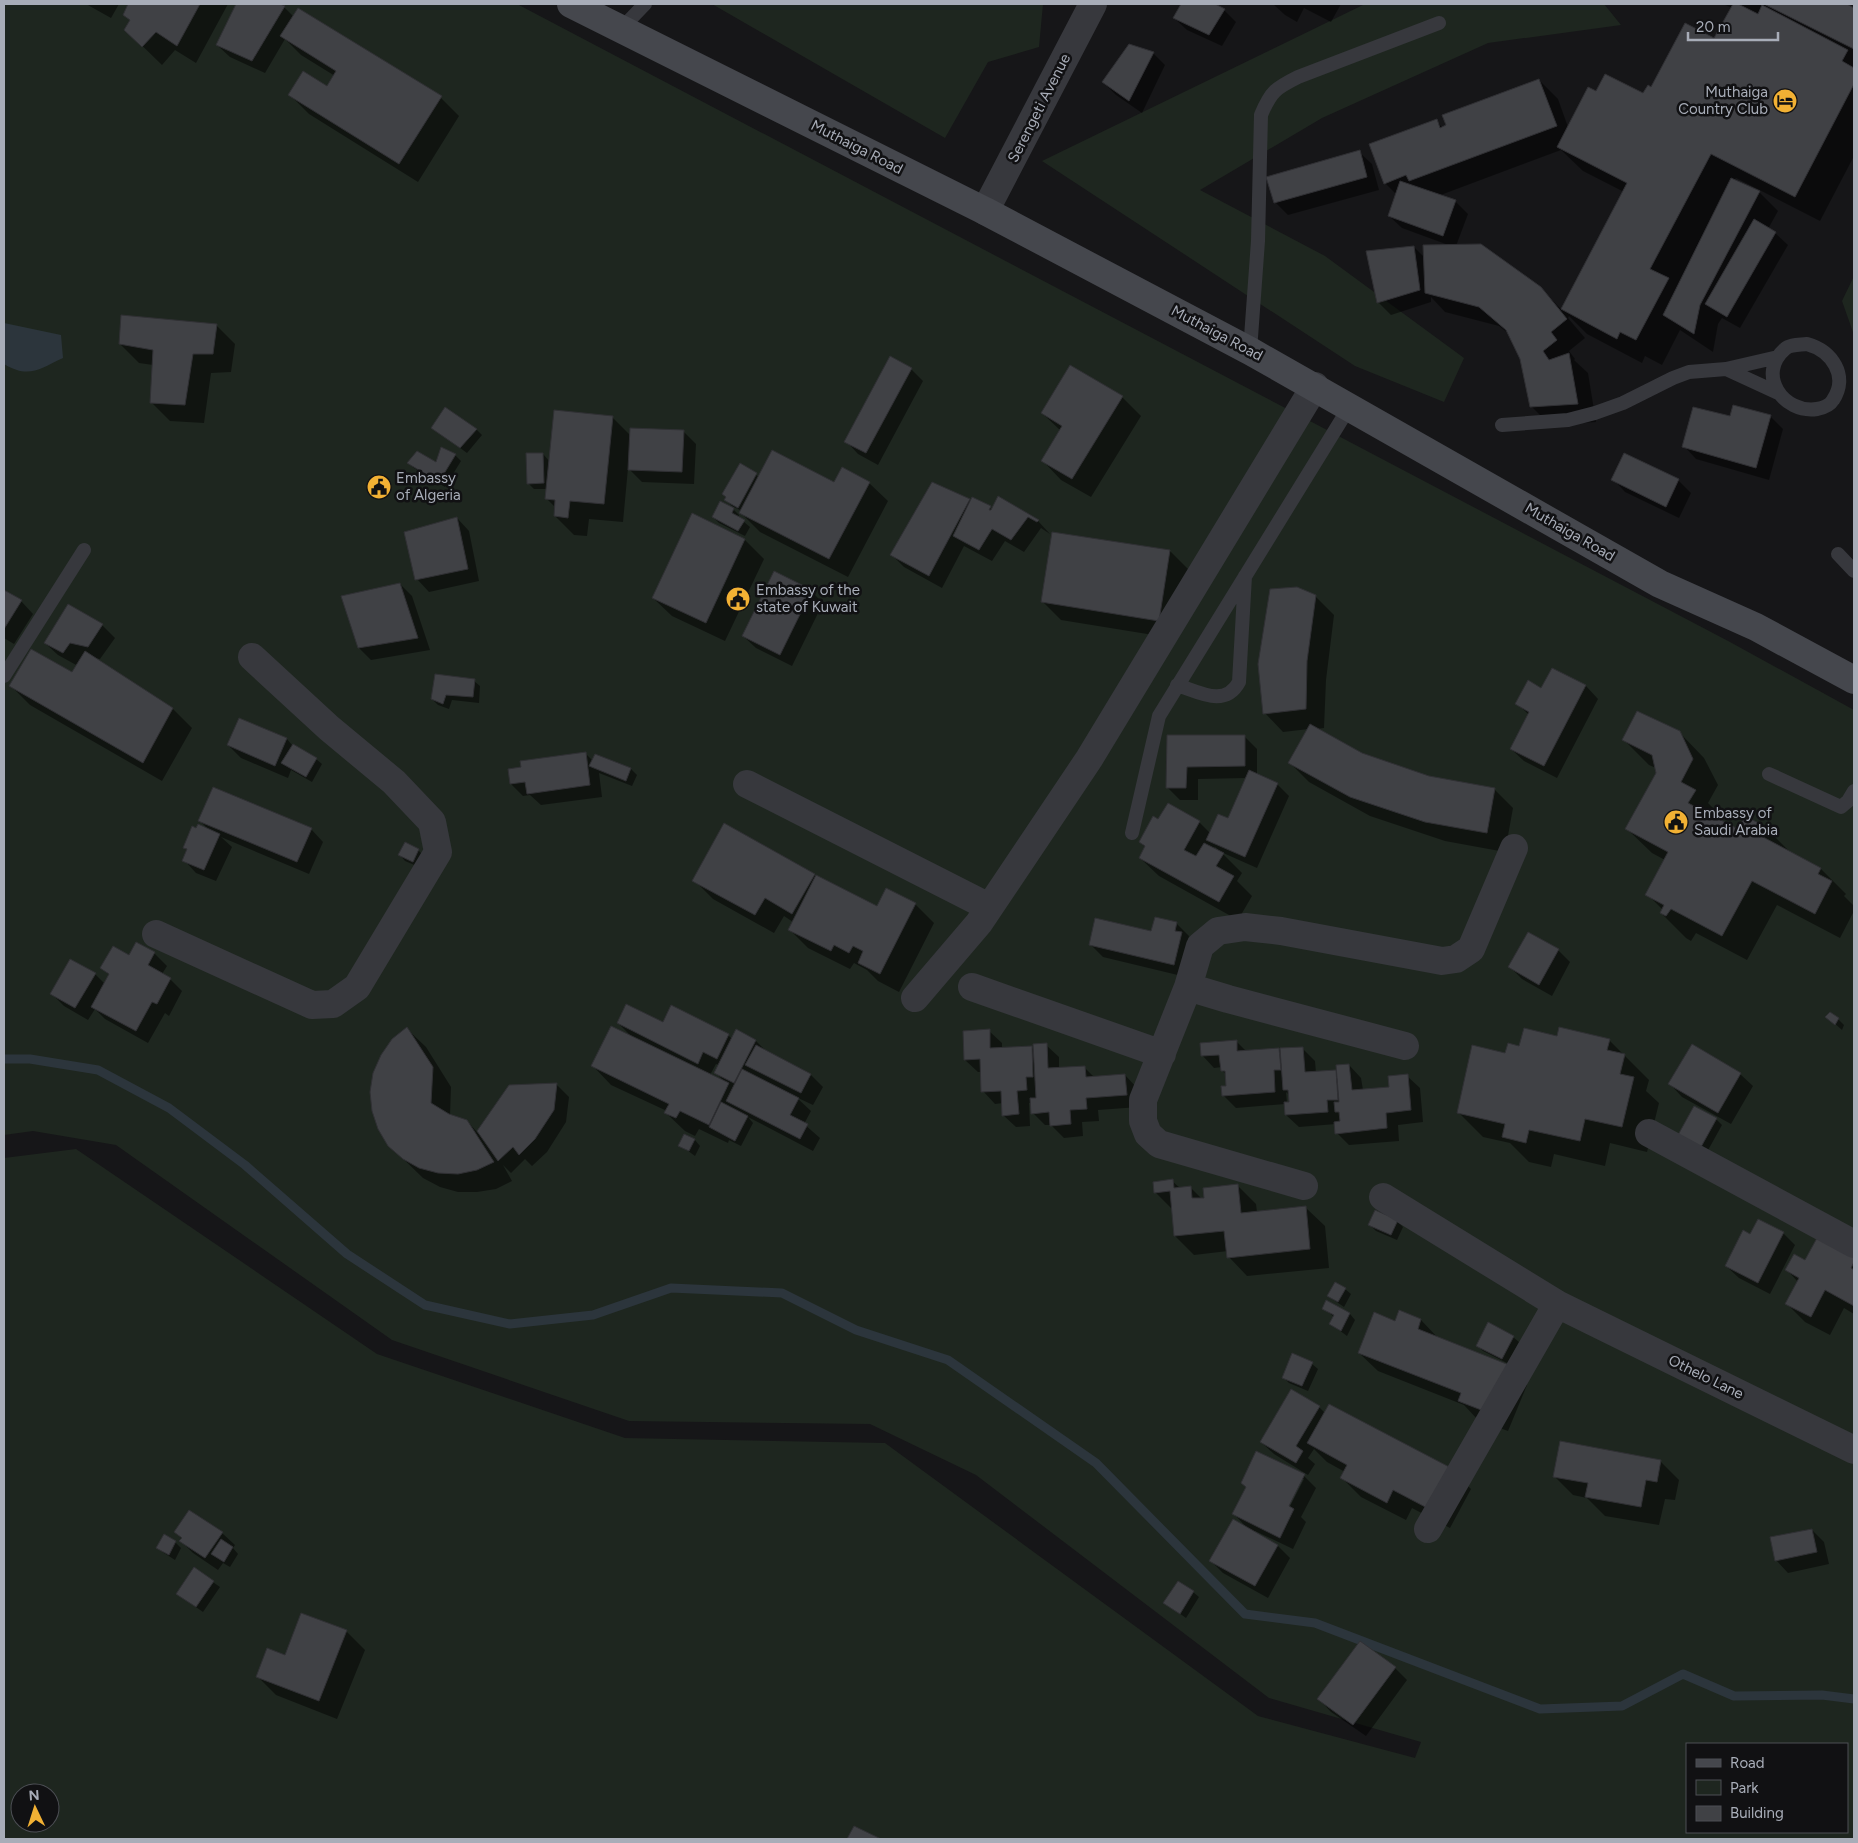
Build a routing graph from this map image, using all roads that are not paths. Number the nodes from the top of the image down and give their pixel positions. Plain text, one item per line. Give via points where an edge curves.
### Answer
1 (570, 4) edge
2 (645, 4) edge
3 (1093, 4) edge
4 (1439, 23) dead end
5 (621, 29) junction
6 (985, 211) junction
7 (1250, 351) junction
8 (1778, 358) junction
9 (1726, 370) junction
10 (1315, 386) junction
11 (1778, 393) junction
12 (1350, 406) junction
13 (1502, 425) dead end
14 (84, 550) dead end
15 (1838, 554) dead end
16 (1854, 571) edge
17 (1245, 574) junction
18 (252, 657) dead end
19 (4, 676) edge
20 (1854, 680) edge
21 (1177, 685) junction
22 (1769, 774) dead end
23 (747, 784) dead end
24 (1854, 791) edge
25 (1132, 833) dead end
26 (1514, 848) dead end
27 (990, 906) junction
28 (156, 934) dead end
29 (972, 987) dead end
30 (1188, 987) junction
31 (915, 998) dead end
32 (1405, 1046) dead end
33 (1162, 1054) junction
34 (1649, 1132) dead end
35 (1304, 1186) dead end
36 (1383, 1197) dead end
37 (1854, 1244) edge
38 (1558, 1304) junction
39 (1854, 1450) edge
40 (1428, 1529) dead end

1 - 5 main road, Muthaiga Road
2 - 5 lane
3 - 6 street, Serengeti Avenue
4 - 7 lane via 1298,77 1268,97 1261,114 1258,240
5 - 6 main road, Muthaiga Road
6 - 7 main road, Muthaiga Road
7 - 10 main road, Muthaiga Road
8 - 9 lane
8 - 11 lane via 1773,381
8 - 11 lane via 1786,348 1796,345 1818,347 1834,362 1839,382 1832,403 1821,409 1796,408
9 - 11 lane
9 - 13 lane via 1689,372 1623,403 1568,420
10 - 12 main road, Muthaiga Road
10 - 27 street via 1089,759
12 - 17 lane
12 - 20 main road, Muthaiga Road via 1660,584 1756,627
14 - 19 lane
15 - 16 lane
17 - 21 lane
17 - 21 lane via 1239,682 1227,696 1215,697
18 - 28 street via 394,782 432,822 438,852 357,987 333,1004 312,1005
21 - 25 lane via 1159,716
22 - 24 lane via 1841,807
23 - 27 street
26 - 30 street via 1471,948 1456,959 1442,961 1245,927 1218,931 1200,946
27 - 31 street
29 - 33 street
30 - 32 street
30 - 33 street
33 - 35 street via 1143,1100 1143,1121 1148,1134 1159,1144
34 - 37 street
36 - 38 street, Othelo Lane
38 - 39 street, Othelo Lane
38 - 40 street

